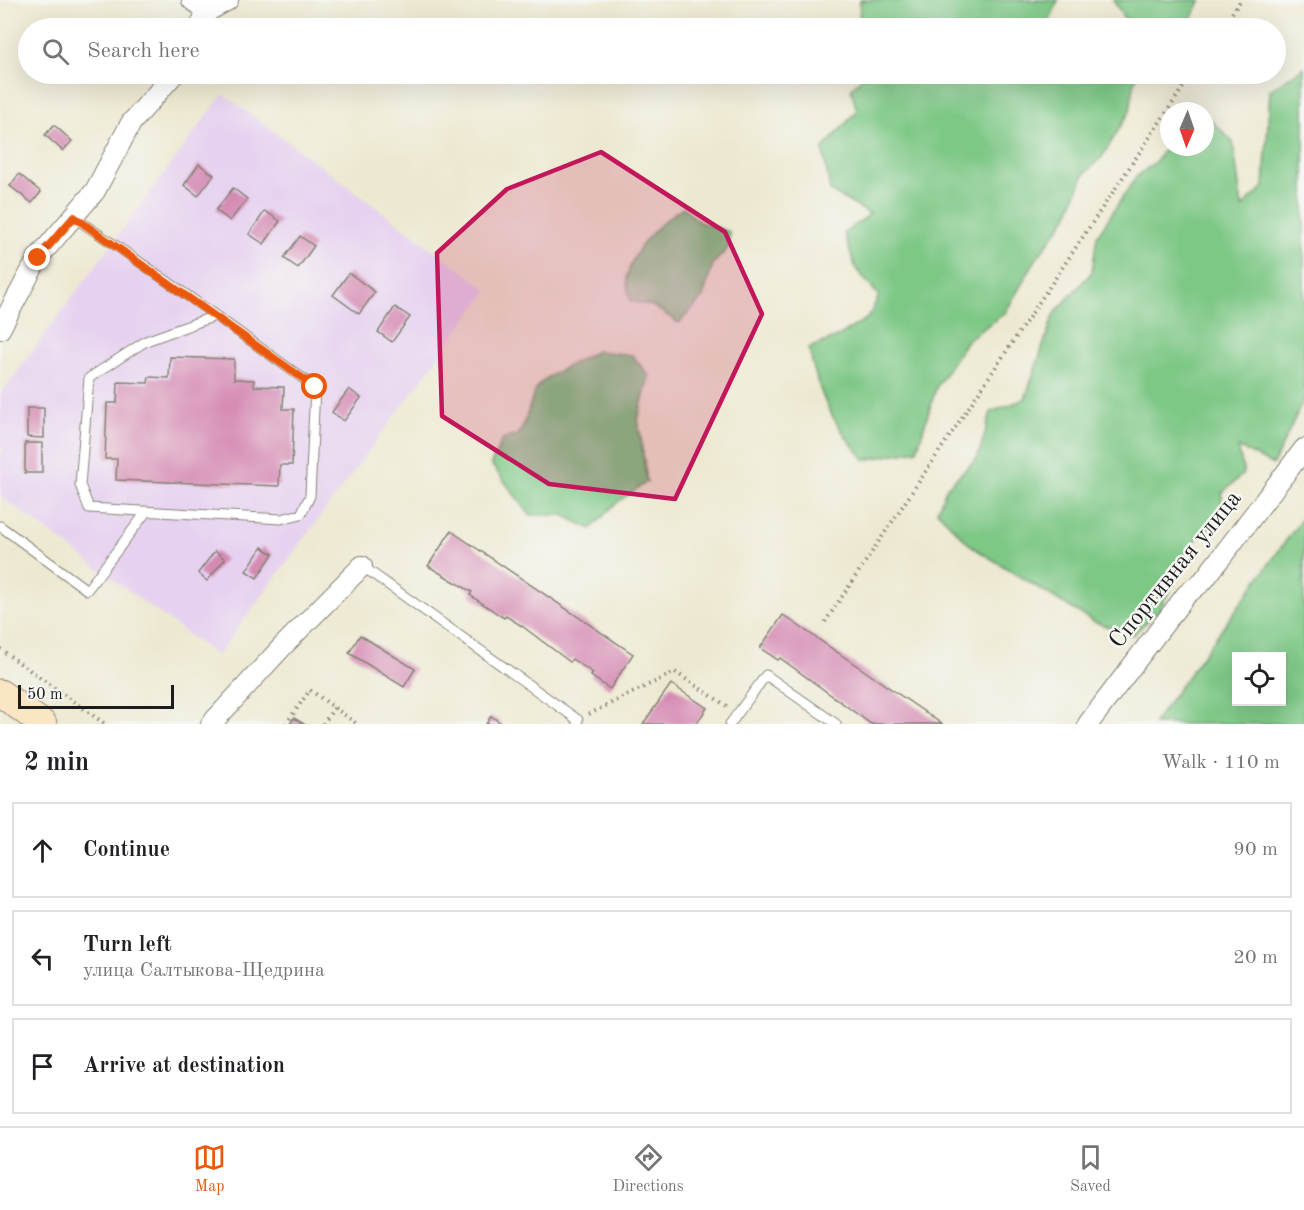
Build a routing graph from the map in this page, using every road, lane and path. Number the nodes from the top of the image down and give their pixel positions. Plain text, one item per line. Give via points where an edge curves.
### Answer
1 (228, 0) edge
2 (1241, 0) edge
3 (200, 13) edge
4 (1229, 18) edge
5 (165, 84) edge
6 (1185, 84) edge
7 (74, 217) junction
8 (215, 316) junction
9 (0, 328) edge
10 (1304, 449) edge
11 (147, 511) junction
12 (0, 526) edge
13 (362, 566) joint
14 (825, 622) dead end
15 (0, 649) edge
16 (0, 693) edge
17 (334, 708) junction
18 (738, 713) junction
19 (577, 722) edge
20 (43, 724) edge
21 (105, 724) edge
22 (211, 724) edge
23 (286, 724) edge
24 (323, 724) edge
25 (357, 724) edge
26 (730, 724) edge
27 (836, 724) edge
28 (1088, 724) edge

1 - 3 street
2 - 4 path
5 - 7 street via 131,123 95,191
6 - 14 path
7 - 8 lane
7 - 9 street via 38,258
8 - 11 lane via 146,341 89,378 80,485 89,508
8 - 11 lane via 315,387 310,496 301,513 281,519
10 - 28 street, Спортивная улица
11 - 12 lane via 87,590
13 - 19 lane
13 - 22 street
15 - 21 path
16 - 20 street
17 - 23 path via 310,690
17 - 24 path
17 - 25 path
18 - 19 path via 675,672
18 - 26 lane
18 - 27 lane via 766,675

